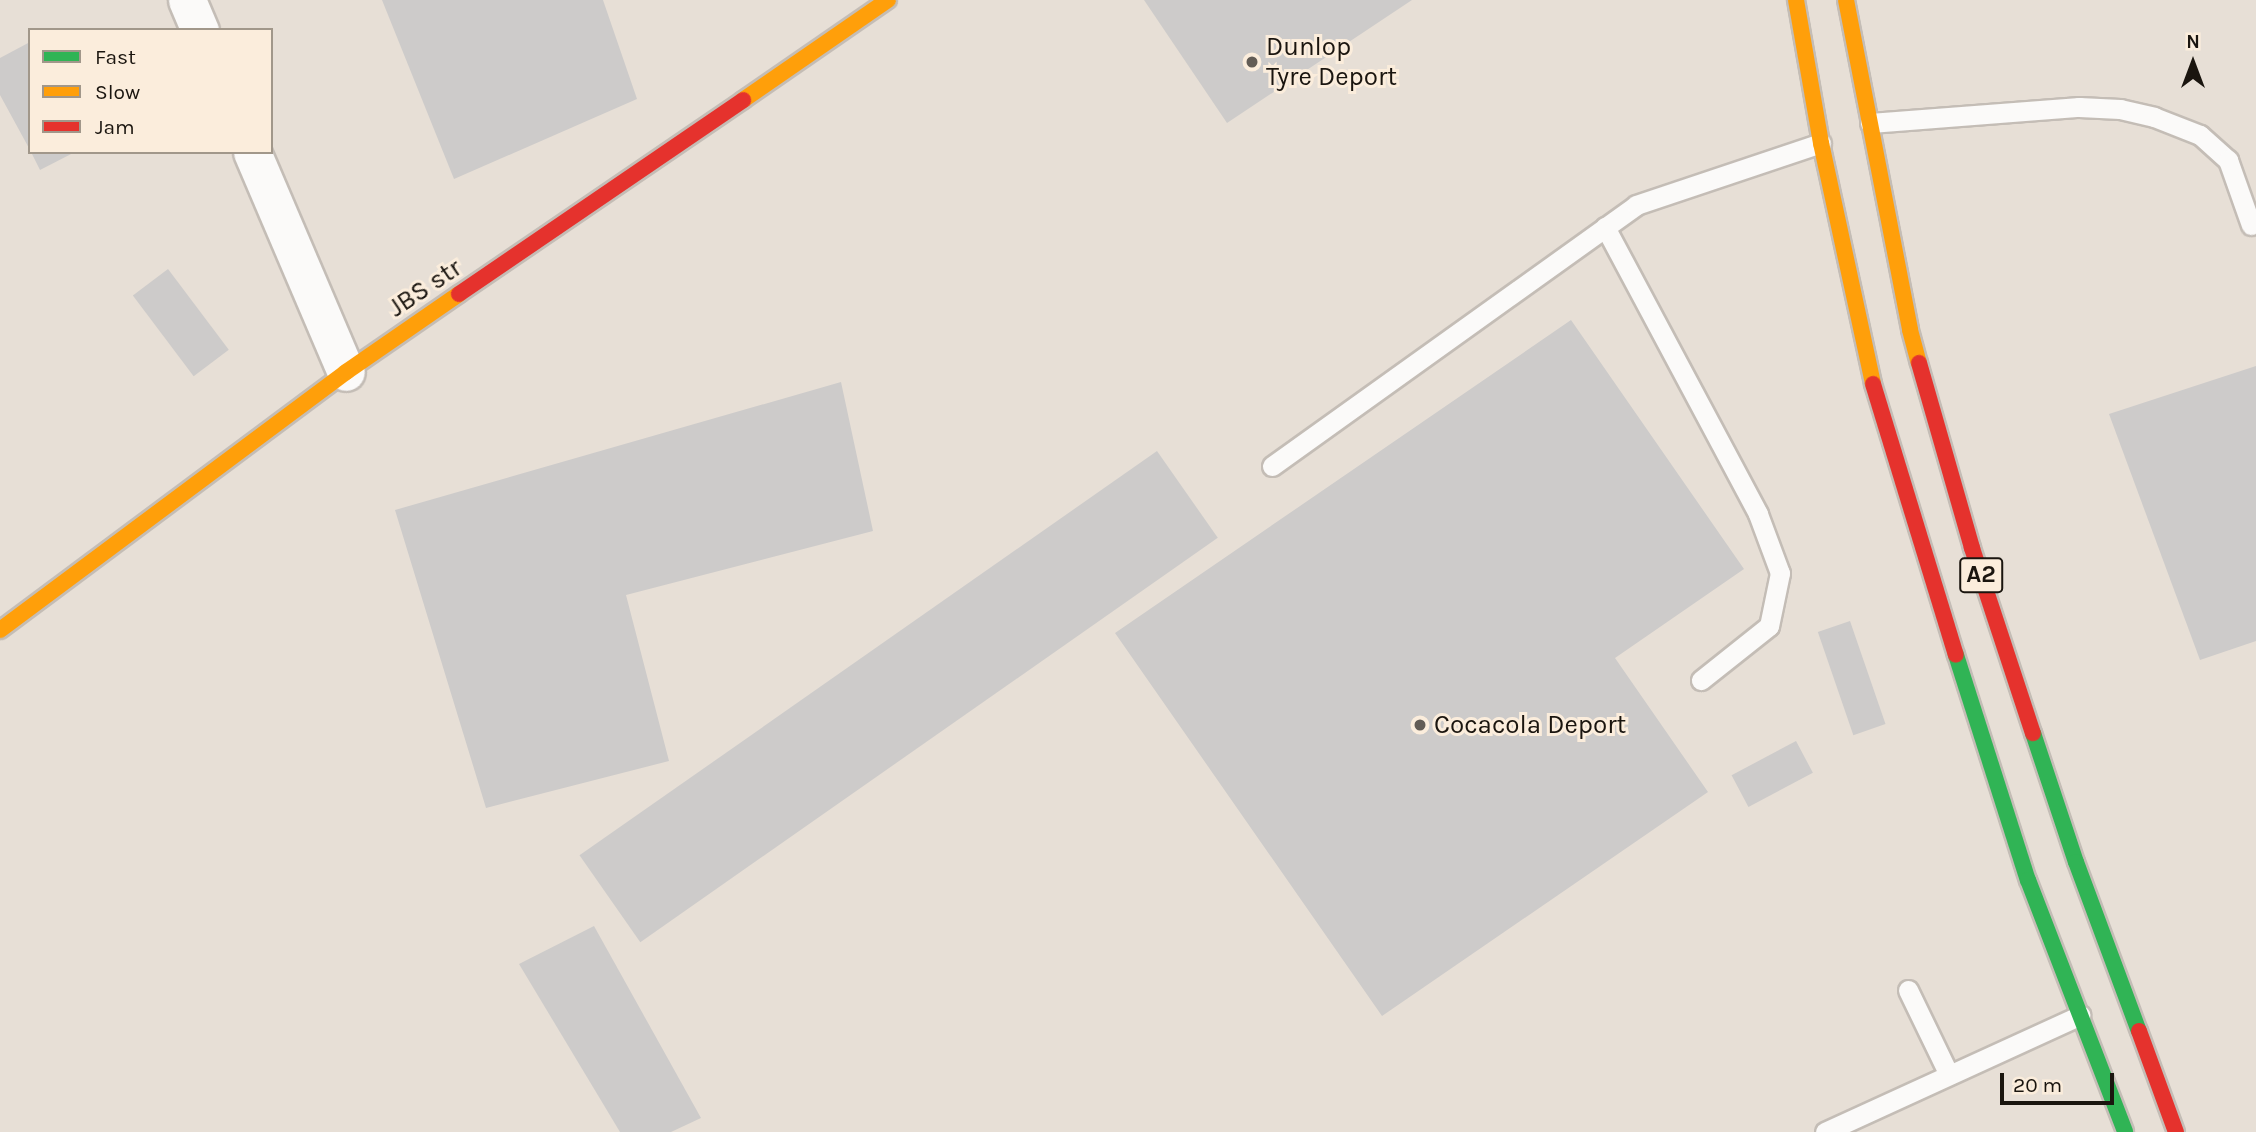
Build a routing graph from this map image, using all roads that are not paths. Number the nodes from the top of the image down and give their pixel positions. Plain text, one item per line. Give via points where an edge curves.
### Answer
1 (187, 0) edge
2 (888, 0) edge
3 (1796, 0) edge
4 (1846, 0) edge
5 (199, 28) edge
6 (1870, 123) junction
7 (1821, 143) junction
8 (253, 154) edge
9 (2251, 225) dead end
10 (1605, 227) junction
11 (346, 372) junction
12 (1272, 466) dead end
13 (0, 630) edge
14 (1701, 680) dead end
15 (1908, 990) dead end
16 (2080, 1015) junction
17 (1949, 1075) junction
18 (1825, 1132) edge
19 (2125, 1132) edge
20 (2176, 1132) edge

1 - 5 street
2 - 11 main road, JBS str
3 - 7 main road, A2
4 - 6 main road, A2
6 - 9 lane via 2079,107 2154,117 2200,135 2228,160
6 - 20 main road, A2 via 1910,330 1972,548 2076,862
7 - 10 lane via 1636,205
7 - 16 main road, A2 via 1868,366 1929,572 2028,880
8 - 11 street
10 - 12 lane
10 - 14 lane via 1758,514 1780,573 1769,626
11 - 13 main road, JBS str
15 - 17 lane
16 - 17 lane
16 - 19 main road, A2
17 - 18 lane

